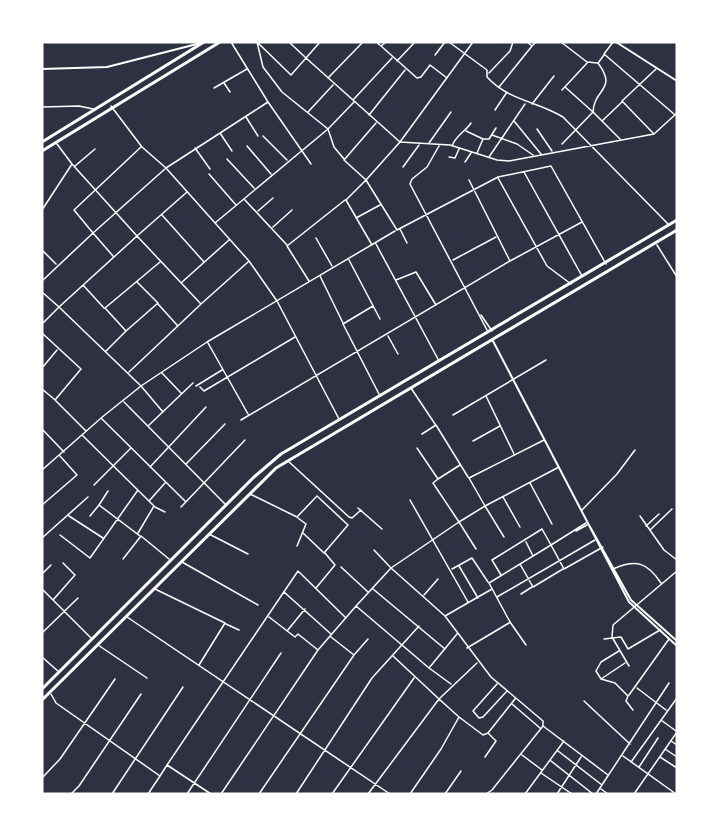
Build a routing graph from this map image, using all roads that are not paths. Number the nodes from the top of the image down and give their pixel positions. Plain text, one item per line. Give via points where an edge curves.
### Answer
1 (204, 42) edge
2 (220, 42) edge
3 (231, 42) edge
4 (257, 42) edge
5 (290, 42) edge
6 (320, 42) edge
7 (363, 42) edge
8 (376, 42) edge
9 (386, 42) edge
10 (415, 42) edge
11 (447, 42) edge
12 (473, 42) edge
13 (513, 42) edge
14 (527, 42) edge
15 (536, 42) edge
16 (561, 42) edge
17 (614, 42) edge
18 (381, 46) junction
19 (532, 46) junction
20 (465, 52) junction
21 (604, 54) junction
22 (435, 55) dead end
23 (306, 58) junction
24 (393, 58) junction
25 (396, 61) junction
26 (588, 62) junction
27 (598, 63) junction
28 (42, 69) edge
29 (248, 69) junction
30 (405, 69) junction
31 (656, 69) junction
32 (489, 73) junction
33 (554, 76) dead end
34 (328, 78) junction
35 (447, 78) junction
36 (677, 81) edge
37 (224, 82) junction
38 (640, 83) junction
39 (334, 84) junction
40 (565, 87) junction
41 (214, 88) dead end
42 (499, 88) junction
43 (562, 90) dead end
44 (507, 91) junction
45 (230, 92) dead end
46 (353, 101) junction
47 (622, 101) junction
48 (268, 102) junction
49 (525, 103) junction
50 (532, 104) junction
51 (111, 106) junction
52 (42, 107) edge
53 (93, 109) junction
54 (495, 110) dead end
55 (307, 112) junction
56 (452, 112) dead end
57 (593, 112) junction
58 (676, 114) edge
59 (369, 115) junction
60 (245, 116) junction
61 (513, 120) junction
62 (602, 121) junction
63 (377, 122) junction
64 (471, 123) dead end
65 (496, 128) dead end
66 (328, 129) junction
67 (537, 129) dead end
68 (466, 131) junction
69 (576, 131) junction
70 (220, 132) junction
71 (654, 134) junction
72 (492, 135) junction
73 (258, 136) dead end
74 (263, 136) dead end
75 (483, 139) junction
76 (620, 139) junction
77 (502, 141) junction
78 (42, 142) edge
79 (55, 142) junction
80 (400, 142) junction
81 (428, 143) junction
82 (419, 144) junction
83 (562, 144) dead end
84 (591, 144) junction
85 (439, 145) junction
86 (247, 146) dead end
87 (452, 146) junction
88 (142, 147) junction
89 (195, 147) junction
90 (95, 149) dead end
91 (460, 149) junction
92 (302, 150) junction
93 (42, 151) edge
94 (232, 151) dead end
95 (471, 152) junction
96 (553, 152) junction
97 (476, 154) junction
98 (541, 154) junction
99 (533, 155) junction
100 (449, 157) dead end
101 (489, 157) junction
102 (227, 159) dead end
103 (344, 160) junction
104 (288, 161) junction
105 (465, 162) dead end
106 (311, 164) dead end
107 (73, 165) junction
108 (403, 167) dead end
109 (166, 168) junction
110 (210, 169) dead end
111 (524, 172) junction
112 (209, 174) dead end
113 (272, 174) junction
114 (498, 177) junction
115 (366, 180) junction
116 (469, 180) dead end
117 (255, 189) junction
118 (95, 190) junction
119 (474, 190) junction
120 (188, 191) junction
121 (273, 198) dead end
122 (244, 199) junction
123 (346, 200) junction
124 (381, 204) junction
125 (236, 205) junction
126 (42, 210) edge
127 (292, 210) dead end
128 (256, 212) junction
129 (117, 214) junction
130 (161, 214) junction
131 (428, 214) junction
132 (356, 218) junction
133 (677, 220) edge
134 (582, 222) junction
135 (215, 223) junction
136 (669, 225) junction
137 (272, 227) junction
138 (398, 229) junction
139 (677, 230) edge
140 (93, 233) junction
141 (559, 235) junction
142 (137, 236) junction
143 (497, 236) junction
144 (316, 238) dead end
145 (230, 239) junction
146 (375, 243) junction
147 (407, 243) dead end
148 (656, 243) junction
149 (372, 245) junction
150 (287, 246) junction
151 (535, 248) junction
152 (42, 250) edge
153 (114, 257) junction
154 (349, 259) junction
155 (249, 261) junction
156 (452, 261) junction
157 (510, 261) junction
158 (161, 262) junction
159 (204, 262) junction
160 (606, 264) junction
161 (58, 265) junction
162 (332, 268) junction
163 (319, 275) junction
164 (583, 277) junction
165 (677, 277) edge
166 (42, 281) edge
167 (309, 281) junction
168 (395, 281) junction
169 (137, 282) junction
170 (180, 284) junction
171 (571, 284) junction
172 (83, 285) junction
173 (466, 288) junction
174 (42, 291) edge
175 (277, 301) junction
176 (158, 303) junction
177 (201, 304) junction
178 (373, 306) junction
179 (436, 306) junction
180 (59, 307) junction
181 (105, 308) junction
182 (380, 319) dead end
183 (415, 319) junction
184 (42, 324) edge
185 (343, 324) junction
186 (178, 326) junction
187 (126, 331) junction
188 (490, 332) junction
189 (42, 333) edge
190 (387, 335) junction
191 (296, 336) junction
192 (492, 338) junction
193 (207, 342) junction
194 (58, 349) junction
195 (106, 351) junction
196 (356, 352) junction
197 (398, 354) dead end
198 (546, 360) dead end
199 (439, 362) junction
200 (42, 368) edge
201 (223, 369) junction
202 (129, 372) junction
203 (161, 372) junction
204 (316, 376) junction
205 (227, 377) junction
206 (513, 380) junction
207 (193, 383) dead end
208 (141, 386) junction
209 (195, 386) dead end
210 (200, 387) dead end
211 (411, 387) junction
212 (42, 388) edge
213 (182, 394) junction
214 (485, 395) junction
215 (380, 396) junction
216 (55, 400) junction
217 (123, 401) junction
218 (206, 407) dead end
219 (163, 412) junction
220 (249, 415) junction
221 (453, 415) dead end
222 (101, 418) junction
223 (339, 419) junction
224 (241, 420) dead end
225 (225, 424) dead end
226 (436, 425) junction
227 (501, 425) junction
228 (148, 426) junction
229 (42, 429) edge
230 (86, 431) junction
231 (422, 434) dead end
232 (82, 435) junction
233 (544, 439) junction
234 (245, 440) dead end
235 (473, 441) dead end
236 (168, 447) junction
237 (131, 448) junction
238 (417, 448) dead end
239 (635, 450) dead end
240 (64, 452) junction
241 (515, 454) junction
242 (60, 455) junction
243 (273, 460) junction
244 (287, 460) junction
245 (185, 465) junction
246 (460, 465) junction
247 (112, 466) junction
248 (150, 466) junction
249 (278, 466) junction
250 (559, 467) junction
251 (42, 470) edge
252 (469, 478) junction
253 (438, 479) junction
254 (166, 482) junction
255 (530, 483) junction
256 (204, 484) junction
257 (94, 485) dead end
258 (138, 490) junction
259 (108, 491) dead end
260 (249, 494) junction
261 (88, 497) dead end
262 (503, 497) junction
263 (410, 500) dead end
264 (149, 501) junction
265 (186, 502) junction
266 (42, 505) edge
267 (99, 505) junction
268 (226, 505) junction
269 (154, 506) junction
270 (485, 506) junction
271 (181, 507) dead end
272 (357, 507) dead end
273 (672, 509) dead end
274 (361, 510) junction
275 (581, 510) junction
276 (165, 512) dead end
277 (659, 514) dead end
278 (69, 515) junction
279 (90, 516) dead end
280 (640, 516) dead end
281 (116, 518) junction
282 (297, 518) junction
283 (459, 522) junction
284 (552, 524) dead end
285 (588, 524) junction
286 (646, 526) junction
287 (520, 527) dead end
288 (382, 529) dead end
289 (649, 531) junction
290 (138, 532) junction
291 (303, 532) junction
292 (208, 533) junction
293 (60, 535) dead end
294 (141, 536) junction
295 (504, 537) dead end
296 (42, 538) edge
297 (103, 538) junction
298 (434, 539) junction
299 (525, 540) junction
300 (595, 540) junction
301 (551, 545) junction
302 (297, 546) dead end
303 (601, 548) junction
304 (476, 549) dead end
305 (374, 550) dead end
306 (324, 553) junction
307 (248, 554) dead end
308 (534, 557) junction
309 (123, 559) dead end
310 (558, 560) junction
311 (677, 560) edge
312 (181, 561) junction
313 (171, 562) junction
314 (63, 563) dead end
315 (520, 564) junction
316 (458, 565) junction
317 (51, 566) dead end
318 (341, 567) dead end
319 (391, 568) junction
320 (451, 569) junction
321 (564, 569) junction
322 (613, 569) junction
323 (677, 571) edge
324 (42, 574) edge
325 (673, 574) junction
326 (501, 576) junction
327 (528, 578) junction
328 (438, 579) dead end
329 (677, 579) edge
330 (489, 583) junction
331 (662, 584) junction
332 (533, 587) junction
333 (154, 588) junction
334 (316, 588) junction
335 (372, 588) junction
336 (492, 589) junction
337 (42, 590) edge
338 (284, 592) junction
339 (368, 592) junction
340 (521, 594) dead end
341 (423, 596) junction
342 (497, 597) junction
343 (78, 598) dead end
344 (478, 598) junction
345 (52, 600) junction
346 (469, 603) junction
347 (258, 605) dead end
348 (357, 606) junction
349 (636, 607) junction
350 (304, 609) junction
351 (63, 612) junction
352 (445, 616) junction
353 (126, 617) junction
354 (268, 617) junction
355 (346, 618) junction
356 (510, 622) junction
357 (225, 623) junction
358 (419, 626) junction
359 (239, 630) dead end
360 (660, 630) junction
361 (287, 631) junction
362 (42, 633) edge
363 (457, 633) junction
364 (331, 636) junction
365 (612, 637) junction
366 (92, 639) junction
367 (368, 639) dead end
368 (604, 639) dead end
369 (669, 639) junction
370 (677, 641) edge
371 (98, 644) junction
372 (526, 645) dead end
373 (401, 646) junction
374 (677, 646) edge
375 (467, 648) junction
376 (445, 649) junction
377 (318, 651) junction
378 (620, 651) junction
379 (281, 653) dead end
380 (76, 655) junction
381 (354, 655) junction
382 (392, 656) junction
383 (42, 657) edge
384 (81, 661) junction
385 (478, 663) junction
386 (625, 663) junction
387 (198, 666) junction
388 (629, 666) dead end
389 (429, 668) junction
390 (59, 672) junction
391 (147, 678) dead end
392 (414, 678) junction
393 (115, 679) dead end
394 (600, 679) junction
395 (498, 683) junction
396 (669, 683) dead end
397 (222, 684) junction
398 (452, 685) junction
399 (183, 687) dead end
400 (637, 688) junction
401 (42, 689) edge
402 (508, 691) junction
403 (51, 692) junction
404 (141, 694) dead end
405 (628, 696) junction
406 (516, 698) junction
407 (677, 698) edge
408 (439, 699) junction
409 (42, 700) edge
410 (249, 700) junction
411 (584, 701) dead end
412 (657, 702) junction
413 (512, 703) junction
414 (633, 710) dead end
415 (667, 710) junction
416 (273, 716) junction
417 (459, 717) junction
418 (660, 720) junction
419 (85, 724) junction
420 (543, 726) junction
421 (541, 729) junction
422 (300, 733) junction
423 (488, 733) junction
424 (677, 733) edge
425 (658, 738) dead end
426 (110, 740) junction
427 (565, 740) junction
428 (671, 741) junction
429 (630, 745) junction
430 (677, 746) edge
431 (665, 749) junction
432 (324, 751) junction
433 (558, 751) junction
434 (521, 754) junction
435 (622, 755) junction
436 (582, 756) junction
437 (660, 757) junction
438 (677, 757) edge
439 (136, 758) junction
440 (484, 758) dead end
441 (550, 761) junction
442 (631, 762) junction
443 (167, 765) junction
444 (575, 766) junction
445 (350, 768) junction
446 (638, 768) junction
447 (677, 768) edge
448 (461, 771) dead end
449 (542, 772) junction
450 (648, 774) junction
451 (608, 775) junction
452 (160, 776) junction
453 (569, 776) junction
454 (42, 778) edge
455 (194, 783) junction
456 (375, 784) junction
457 (602, 785) junction
458 (562, 787) junction
459 (600, 788) junction
460 (672, 790) junction
461 (71, 794) edge
462 (112, 794) edge
463 (148, 794) edge
464 (187, 794) edge
465 (211, 794) edge
466 (221, 794) edge
467 (259, 794) edge
468 (296, 794) edge
469 (332, 794) edge
470 (368, 794) edge
471 (390, 794) edge
472 (410, 794) edge
473 (445, 794) edge
474 (486, 794) edge
475 (525, 794) edge
476 (557, 794) edge
477 (572, 794) edge
478 (595, 794) edge
479 (608, 794) edge
480 (634, 794) edge
481 (668, 794) edge
482 (676, 794) edge

1 - 28 street via 107,67
1 - 53 main road
2 - 51 main road
3 - 29 street
4 - 23 street via 289,74
4 - 55 street via 263,67 282,92
5 - 23 street
6 - 23 street
7 - 34 street
8 - 18 street
9 - 18 street
10 - 25 street
11 - 20 street
11 - 22 street
12 - 20 street
13 - 32 street via 507,55
14 - 19 street
15 - 19 street
16 - 26 street
17 - 21 street
17 - 31 street
18 - 24 street
19 - 42 street
20 - 32 street
20 - 35 street
21 - 27 street
21 - 38 street
23 - 34 street
24 - 25 street
24 - 46 street
25 - 30 street
26 - 27 street
26 - 40 street
27 - 57 street via 607,74 607,83
29 - 37 street
29 - 48 street
30 - 35 street via 419,78 430,65
30 - 59 street
31 - 36 street
31 - 38 street
32 - 42 street via 487,77
33 - 50 street
34 - 39 street
35 - 80 street
37 - 41 street
37 - 45 street
38 - 47 street
38 - 58 street
39 - 46 street
39 - 55 street
40 - 43 street
40 - 57 street
42 - 44 street
44 - 49 street
44 - 54 street
46 - 59 street
46 - 66 street
47 - 62 street
47 - 71 street
48 - 60 street
48 - 92 street
49 - 50 street
49 - 61 street
50 - 69 street via 558,113
51 - 79 main road
51 - 88 street
52 - 53 street
53 - 78 main road
55 - 66 street
56 - 81 street
57 - 62 street
57 - 69 street
58 - 71 street
59 - 63 street
60 - 70 street
60 - 73 street
61 - 77 street
61 - 98 street
62 - 76 street
63 - 80 street
63 - 103 street
64 - 68 street
65 - 72 street
66 - 92 street
66 - 103 street
67 - 96 street
68 - 75 street
68 - 87 street via 458,135
69 - 83 street
69 - 84 street
70 - 89 street
70 - 94 street
71 - 76 street
72 - 75 street
72 - 77 street
74 - 104 street
75 - 97 street
76 - 84 street
77 - 99 street via 518,144
77 - 101 street
79 - 93 main road
79 - 107 street
80 - 82 street
80 - 115 street
81 - 82 street
81 - 85 street
82 - 108 street
84 - 96 street
84 - 136 street
85 - 87 street
85 - 131 street via 427,167 410,184
86 - 113 street
87 - 91 street
88 - 109 street
88 - 118 street
89 - 109 street
89 - 110 street
90 - 107 street
91 - 95 street
91 - 100 street via 455,158
92 - 104 street
92 - 106 street
95 - 97 street
95 - 105 street
96 - 98 street
97 - 101 street
98 - 99 street
99 - 101 street via 509,161
102 - 117 street
103 - 115 street
104 - 113 street
107 - 118 street
107 - 126 street
109 - 120 street
109 - 129 street
111 - 114 street
111 - 134 street via 551,166
111 - 141 street
112 - 125 street
113 - 117 street
114 - 119 street
114 - 151 street
115 - 123 street
115 - 124 street
116 - 119 street
117 - 122 street
118 - 129 street
118 - 140 street via 74,210
119 - 131 street
119 - 143 street
120 - 130 street
120 - 135 street
121 - 128 street
122 - 125 street
122 - 128 street
123 - 132 street
123 - 150 street
124 - 132 street
124 - 138 street
125 - 135 street
127 - 137 street
128 - 137 street
129 - 140 street
129 - 142 street
130 - 142 street
130 - 159 street
131 - 138 street
131 - 156 street
132 - 149 street
133 - 136 main road
134 - 141 street
134 - 160 street
135 - 145 street
136 - 160 main road
137 - 150 street
138 - 146 street
138 - 147 street
139 - 148 main road
140 - 153 street
140 - 161 street
141 - 151 street
141 - 164 street
142 - 153 street
142 - 158 street
143 - 156 street
143 - 157 street
144 - 162 street
145 - 155 street
145 - 159 street
146 - 149 street
146 - 168 street
148 - 165 street
148 - 192 main road
149 - 154 street
150 - 167 street
151 - 157 street
151 - 171 street via 547,266
152 - 161 street
153 - 172 street
154 - 162 street
154 - 178 street
155 - 175 street
155 - 177 street
156 - 173 street
157 - 173 street
158 - 169 street
158 - 170 street
159 - 170 street
160 - 164 main road
161 - 166 street
162 - 163 street
163 - 167 street
163 - 185 street
164 - 171 main road
167 - 175 street
168 - 179 street via 416,272
168 - 183 street
169 - 176 street
169 - 181 street
170 - 177 street
171 - 188 main road
172 - 180 street
172 - 181 street
173 - 179 street
173 - 188 street
174 - 180 street
175 - 191 street
175 - 193 street
176 - 186 street
176 - 187 street
177 - 186 street
178 - 182 street
178 - 185 street
179 - 183 street
180 - 184 street
180 - 195 street
181 - 187 street
183 - 190 street
183 - 199 street
185 - 196 street
186 - 202 street
187 - 195 street
188 - 199 main road
189 - 194 street
190 - 196 street
190 - 197 street
191 - 204 street
191 - 205 street
192 - 206 street
192 - 211 main road
193 - 201 street
193 - 203 street
194 - 200 street
194 - 216 street via 81,369
195 - 202 street
196 - 204 street
196 - 215 street
198 - 206 street
199 - 215 main road
201 - 205 street
201 - 209 street
202 - 208 street
203 - 208 street
203 - 213 street
204 - 220 street
204 - 223 street
205 - 210 street via 204,391
205 - 220 street
206 - 214 street
206 - 233 street
207 - 213 street
208 - 217 street
208 - 219 street
211 - 226 street
211 - 244 main road
212 - 216 street
213 - 219 street
214 - 221 street
214 - 227 street
215 - 223 main road
216 - 230 street
217 - 222 street
217 - 228 street
218 - 236 street
219 - 228 street
220 - 224 street
222 - 230 street
222 - 237 street
223 - 243 main road
225 - 245 street
226 - 231 street
226 - 246 street
227 - 235 street
227 - 241 street
228 - 236 street
229 - 240 street
230 - 232 street
232 - 240 street
232 - 247 street
233 - 241 street
233 - 250 street
234 - 256 street
236 - 245 street
236 - 248 street
237 - 247 street
237 - 248 street
238 - 253 street
239 - 275 street
240 - 242 street
241 - 252 street
242 - 251 street
242 - 266 street via 77,475
243 - 249 main road
243 - 268 main road
244 - 249 main road
244 - 274 street via 349,518
245 - 256 street
246 - 252 street
246 - 253 street
247 - 257 street
247 - 258 street
248 - 254 street
249 - 260 main road
250 - 255 street
250 - 275 street
252 - 270 street
253 - 283 street via 433,483
254 - 264 street
254 - 265 street
255 - 262 street
255 - 284 street
256 - 265 street
256 - 268 street
258 - 264 street
258 - 281 street
259 - 267 street
260 - 282 street
260 - 292 main road
261 - 278 street
262 - 270 street
262 - 287 street
263 - 298 street
264 - 269 street
265 - 271 street
267 - 279 street
267 - 281 street
268 - 313 main road
269 - 276 street
269 - 290 street
270 - 283 street
270 - 295 street
272 - 274 street
273 - 289 street
274 - 288 street
275 - 285 street
277 - 286 street
278 - 296 street
278 - 297 street
280 - 286 street
281 - 290 street
281 - 297 street
282 - 291 street via 306,523
282 - 306 street via 316,496 347,524
283 - 298 street
283 - 304 street
285 - 300 street
285 - 301 street
285 - 303 street
286 - 289 street
289 - 311 street
290 - 294 street
291 - 302 street
291 - 306 street
292 - 307 street
292 - 312 main road
293 - 297 street via 90,558
294 - 309 street
294 - 313 street
298 - 319 street
298 - 320 street
299 - 301 street via 542,529
299 - 308 street
299 - 326 street via 492,560
300 - 303 street
300 - 310 street
301 - 308 street
301 - 310 street
303 - 321 street
303 - 322 street
305 - 319 street
306 - 334 street via 335,566
308 - 315 street
310 - 321 street
310 - 327 street
312 - 333 main road
312 - 347 street
313 - 366 main road
314 - 345 street via 75,575
315 - 326 street
315 - 327 street
316 - 320 street
316 - 330 street via 472,558
316 - 344 street
317 - 324 street
318 - 339 street
319 - 335 street
319 - 341 street
320 - 346 street
321 - 332 street
322 - 331 street via 639,562 653,570
322 - 349 street
323 - 325 street
325 - 329 street
325 - 331 street
326 - 330 street
327 - 332 street
327 - 342 street
328 - 341 street
330 - 336 street
331 - 349 street
332 - 340 street
333 - 353 main road
333 - 357 street
334 - 338 street via 298,571
334 - 355 street
335 - 339 street
335 - 358 street
336 - 342 street
336 - 344 street
337 - 345 street
338 - 350 street
338 - 354 street
339 - 348 street
341 - 352 street
342 - 356 street
343 - 351 street
344 - 346 street
345 - 351 street
346 - 352 street
348 - 355 street
348 - 373 street
349 - 360 street
349 - 365 street via 614,625
349 - 370 street
350 - 361 street
350 - 364 street
351 - 362 street
351 - 366 street
352 - 363 street
353 - 371 main road
353 - 387 street
354 - 361 street
354 - 397 street
355 - 364 street
356 - 372 street
356 - 375 street
357 - 359 street
357 - 387 street
358 - 373 street
358 - 376 street
360 - 365 street via 628,649 621,638
360 - 369 street
361 - 377 street via 295,637 298,634
363 - 375 street
363 - 376 street
364 - 377 street
364 - 381 street
365 - 368 street
365 - 378 street
366 - 380 main road
367 - 381 street
369 - 374 street
369 - 400 street
371 - 384 main road
371 - 391 street
373 - 382 street
373 - 389 street
375 - 385 street
376 - 389 street
377 - 416 street
378 - 386 street
378 - 394 street via 597,666
379 - 410 street
380 - 384 main road
380 - 390 main road
381 - 422 street
382 - 392 street
382 - 432 street via 372,678
383 - 390 street
384 - 403 main road
385 - 395 street
385 - 398 street
386 - 388 street
386 - 394 street
387 - 397 street
389 - 398 street
390 - 401 main road
392 - 408 street
392 - 445 street
393 - 419 street
394 - 405 street via 615,683
395 - 402 street
395 - 402 street via 473,711 479,718
396 - 412 street
397 - 410 street
397 - 443 street
398 - 408 street
399 - 439 street
400 - 405 street
400 - 412 street
402 - 406 street
403 - 409 main road
403 - 419 street via 56,703
404 - 426 street
405 - 414 street via 626,701
406 - 413 street
406 - 420 street via 543,721
407 - 415 street
408 - 417 street
408 - 456 street
410 - 416 street
410 - 455 street
411 - 429 street
412 - 415 street
412 - 429 street
413 - 421 street
413 - 423 street
415 - 418 street
416 - 422 street
416 - 466 street
417 - 423 street via 483,735
417 - 472 street
418 - 424 street
418 - 442 street
419 - 426 street
419 - 454 street
420 - 421 street
420 - 427 street
421 - 434 street
422 - 432 street
422 - 467 street
423 - 440 street via 496,741
424 - 428 street
425 - 446 street
426 - 439 street
426 - 461 street
427 - 433 street
427 - 436 street
428 - 430 street
428 - 431 street
429 - 435 street
431 - 437 street
431 - 438 street
432 - 445 street
432 - 468 street
433 - 441 street
433 - 444 street
434 - 449 street
434 - 474 street
435 - 442 street
435 - 451 street
436 - 444 street
436 - 451 street
437 - 447 street
437 - 450 street
439 - 452 street
439 - 462 street
441 - 449 street
441 - 453 street
442 - 446 street
443 - 452 street
443 - 455 street
444 - 453 street
444 - 457 street
445 - 456 street
445 - 469 street
446 - 450 street
448 - 473 street
449 - 458 street
449 - 475 street
450 - 460 street
450 - 480 street
451 - 457 street
452 - 463 street
453 - 458 street
453 - 478 street
455 - 464 street
455 - 465 street
456 - 470 street
456 - 471 street
457 - 459 street
458 - 476 street
458 - 477 street
459 - 478 street
459 - 479 street
460 - 481 street
460 - 482 street

